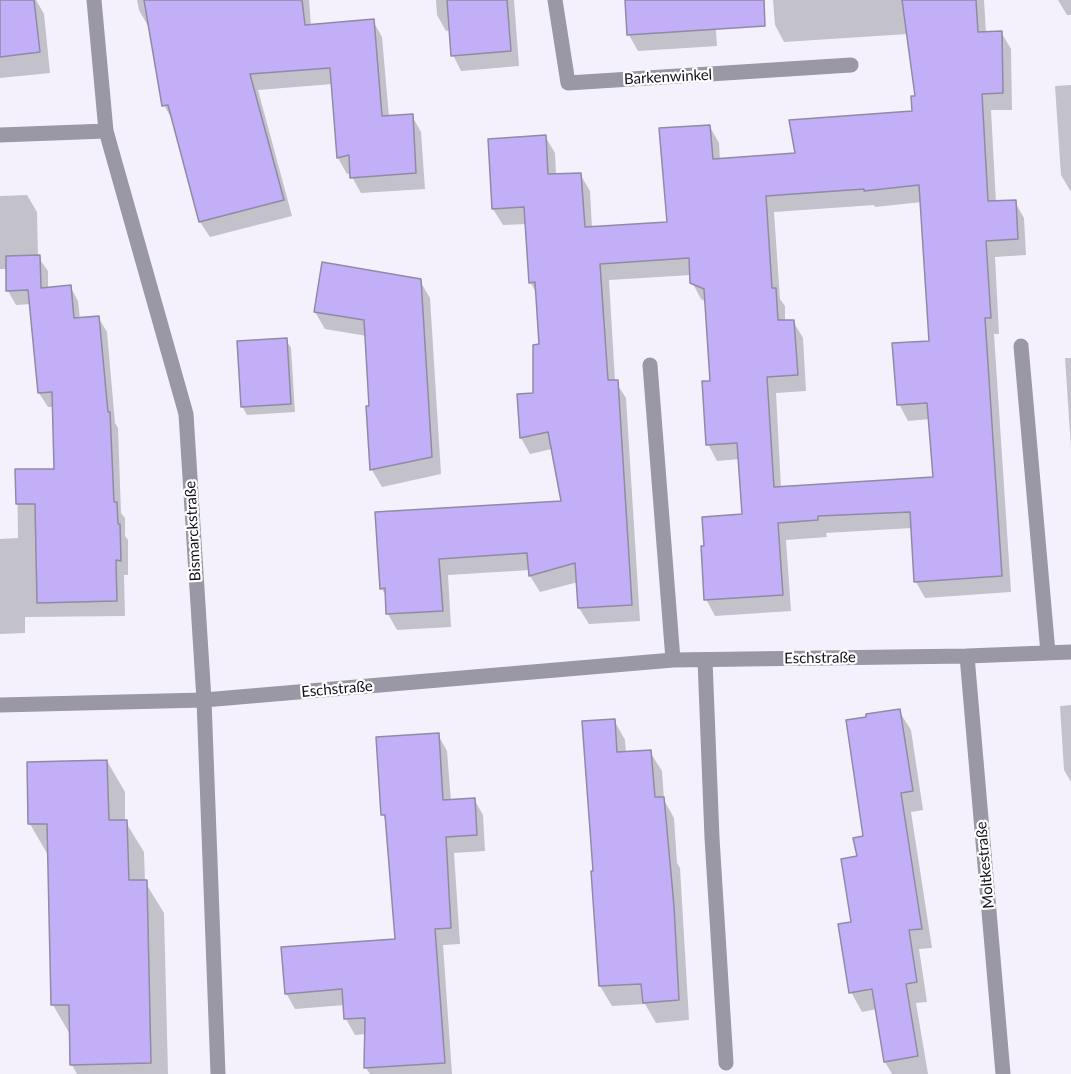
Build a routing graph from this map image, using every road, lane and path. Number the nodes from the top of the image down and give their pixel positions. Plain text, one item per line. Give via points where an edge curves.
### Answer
1 (94, 0) edge
2 (555, 0) edge
3 (851, 65) dead end
4 (106, 131) junction
5 (0, 135) edge
6 (1021, 346) dead end
7 (650, 364) dead end
8 (1071, 652) edge
9 (1048, 653) junction
10 (967, 656) junction
11 (673, 660) junction
12 (705, 660) junction
13 (204, 700) junction
14 (0, 705) edge
15 (726, 1063) dead end
16 (218, 1074) edge
17 (1003, 1074) edge

1 - 4 street, Bismarckstraße
2 - 3 street, Barkenwinkel via 568,83
4 - 5 street
4 - 13 street, Bismarckstraße via 186,414
6 - 9 street
7 - 11 street
8 - 9 street, Eschstraße
9 - 10 street, Eschstraße
10 - 12 street, Eschstraße
10 - 17 street, Moltkestraße
11 - 12 street, Eschstraße
11 - 13 street, Eschstraße
12 - 15 street
13 - 14 street, Eschstraße
13 - 16 street, Bismarckstraße

